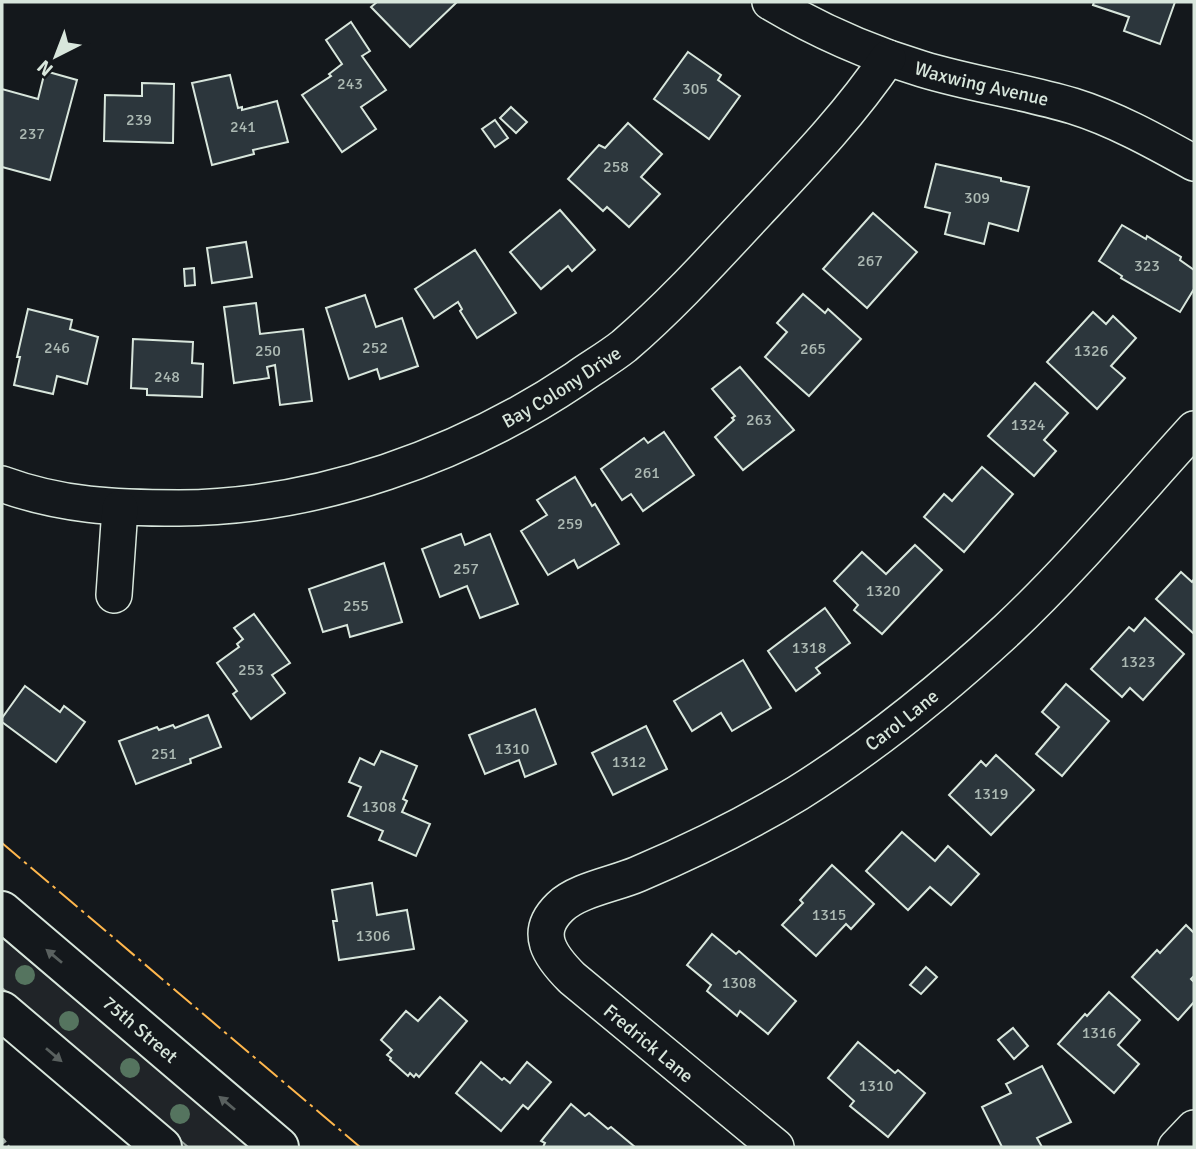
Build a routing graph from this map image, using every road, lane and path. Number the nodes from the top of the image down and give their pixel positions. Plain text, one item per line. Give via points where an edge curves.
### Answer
1 (770, 2) edge
2 (888, 58) junction
3 (1194, 163) edge
4 (1194, 429) edge
5 (2, 484) edge
6 (120, 508) junction
7 (114, 595) dead end
8 (2, 911) edge
9 (547, 924) joint
10 (2, 1011) edge
11 (1194, 1128) edge
12 (2, 1139) edge
13 (8, 1147) edge
14 (162, 1147) edge
15 (279, 1147) edge
16 (776, 1147) edge
17 (1176, 1147) edge

1 - 2 street, Waxwing Avenue
2 - 3 street, Waxwing Avenue via 1074,106
2 - 6 street, Bay Colony Drive via 834,130 684,290 622,347 519,415 435,454 333,486 250,503
4 - 9 street, Carol Lane via 1042,595 926,702 797,793 637,875 572,899
5 - 6 street, Bay Colony Drive via 72,504
6 - 7 street
15 -> 8 main road, 75th Street
9 - 16 street, Fredrick Lane via 544,936 559,966
10 -> 14 main road
11 - 17 street
12 - 13 path

